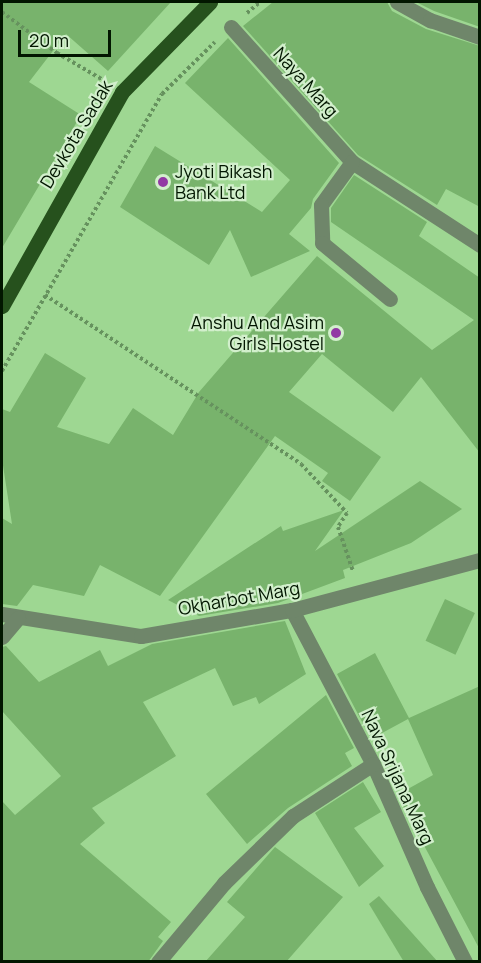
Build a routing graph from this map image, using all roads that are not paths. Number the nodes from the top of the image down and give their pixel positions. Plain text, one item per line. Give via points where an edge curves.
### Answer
1 (210, 2) edge
2 (397, 2) edge
3 (231, 27) road end
4 (480, 37) edge
5 (352, 162) junction
6 (480, 244) edge
7 (390, 299) dead end
8 (2, 306) edge
9 (480, 560) edge
10 (292, 610) junction
11 (2, 614) edge
12 (18, 618) junction
13 (2, 637) edge
14 (373, 764) junction
15 (158, 962) edge
16 (465, 962) edge

1 - 8 main road, Devkota Sadak via 122,92
2 - 4 street via 430,20
3 - 5 street, Naya Marg
5 - 6 street, Naya Marg
5 - 7 street via 321,205 322,243
9 - 10 street, Okharbot Marg
10 - 12 street, Okharbot Marg via 141,636
10 - 14 street, Nava Srijana Marg
11 - 12 street, Okharbot Marg
12 - 13 street
14 - 15 street via 293,816 224,883
14 - 16 street, Nava Srijana Marg

